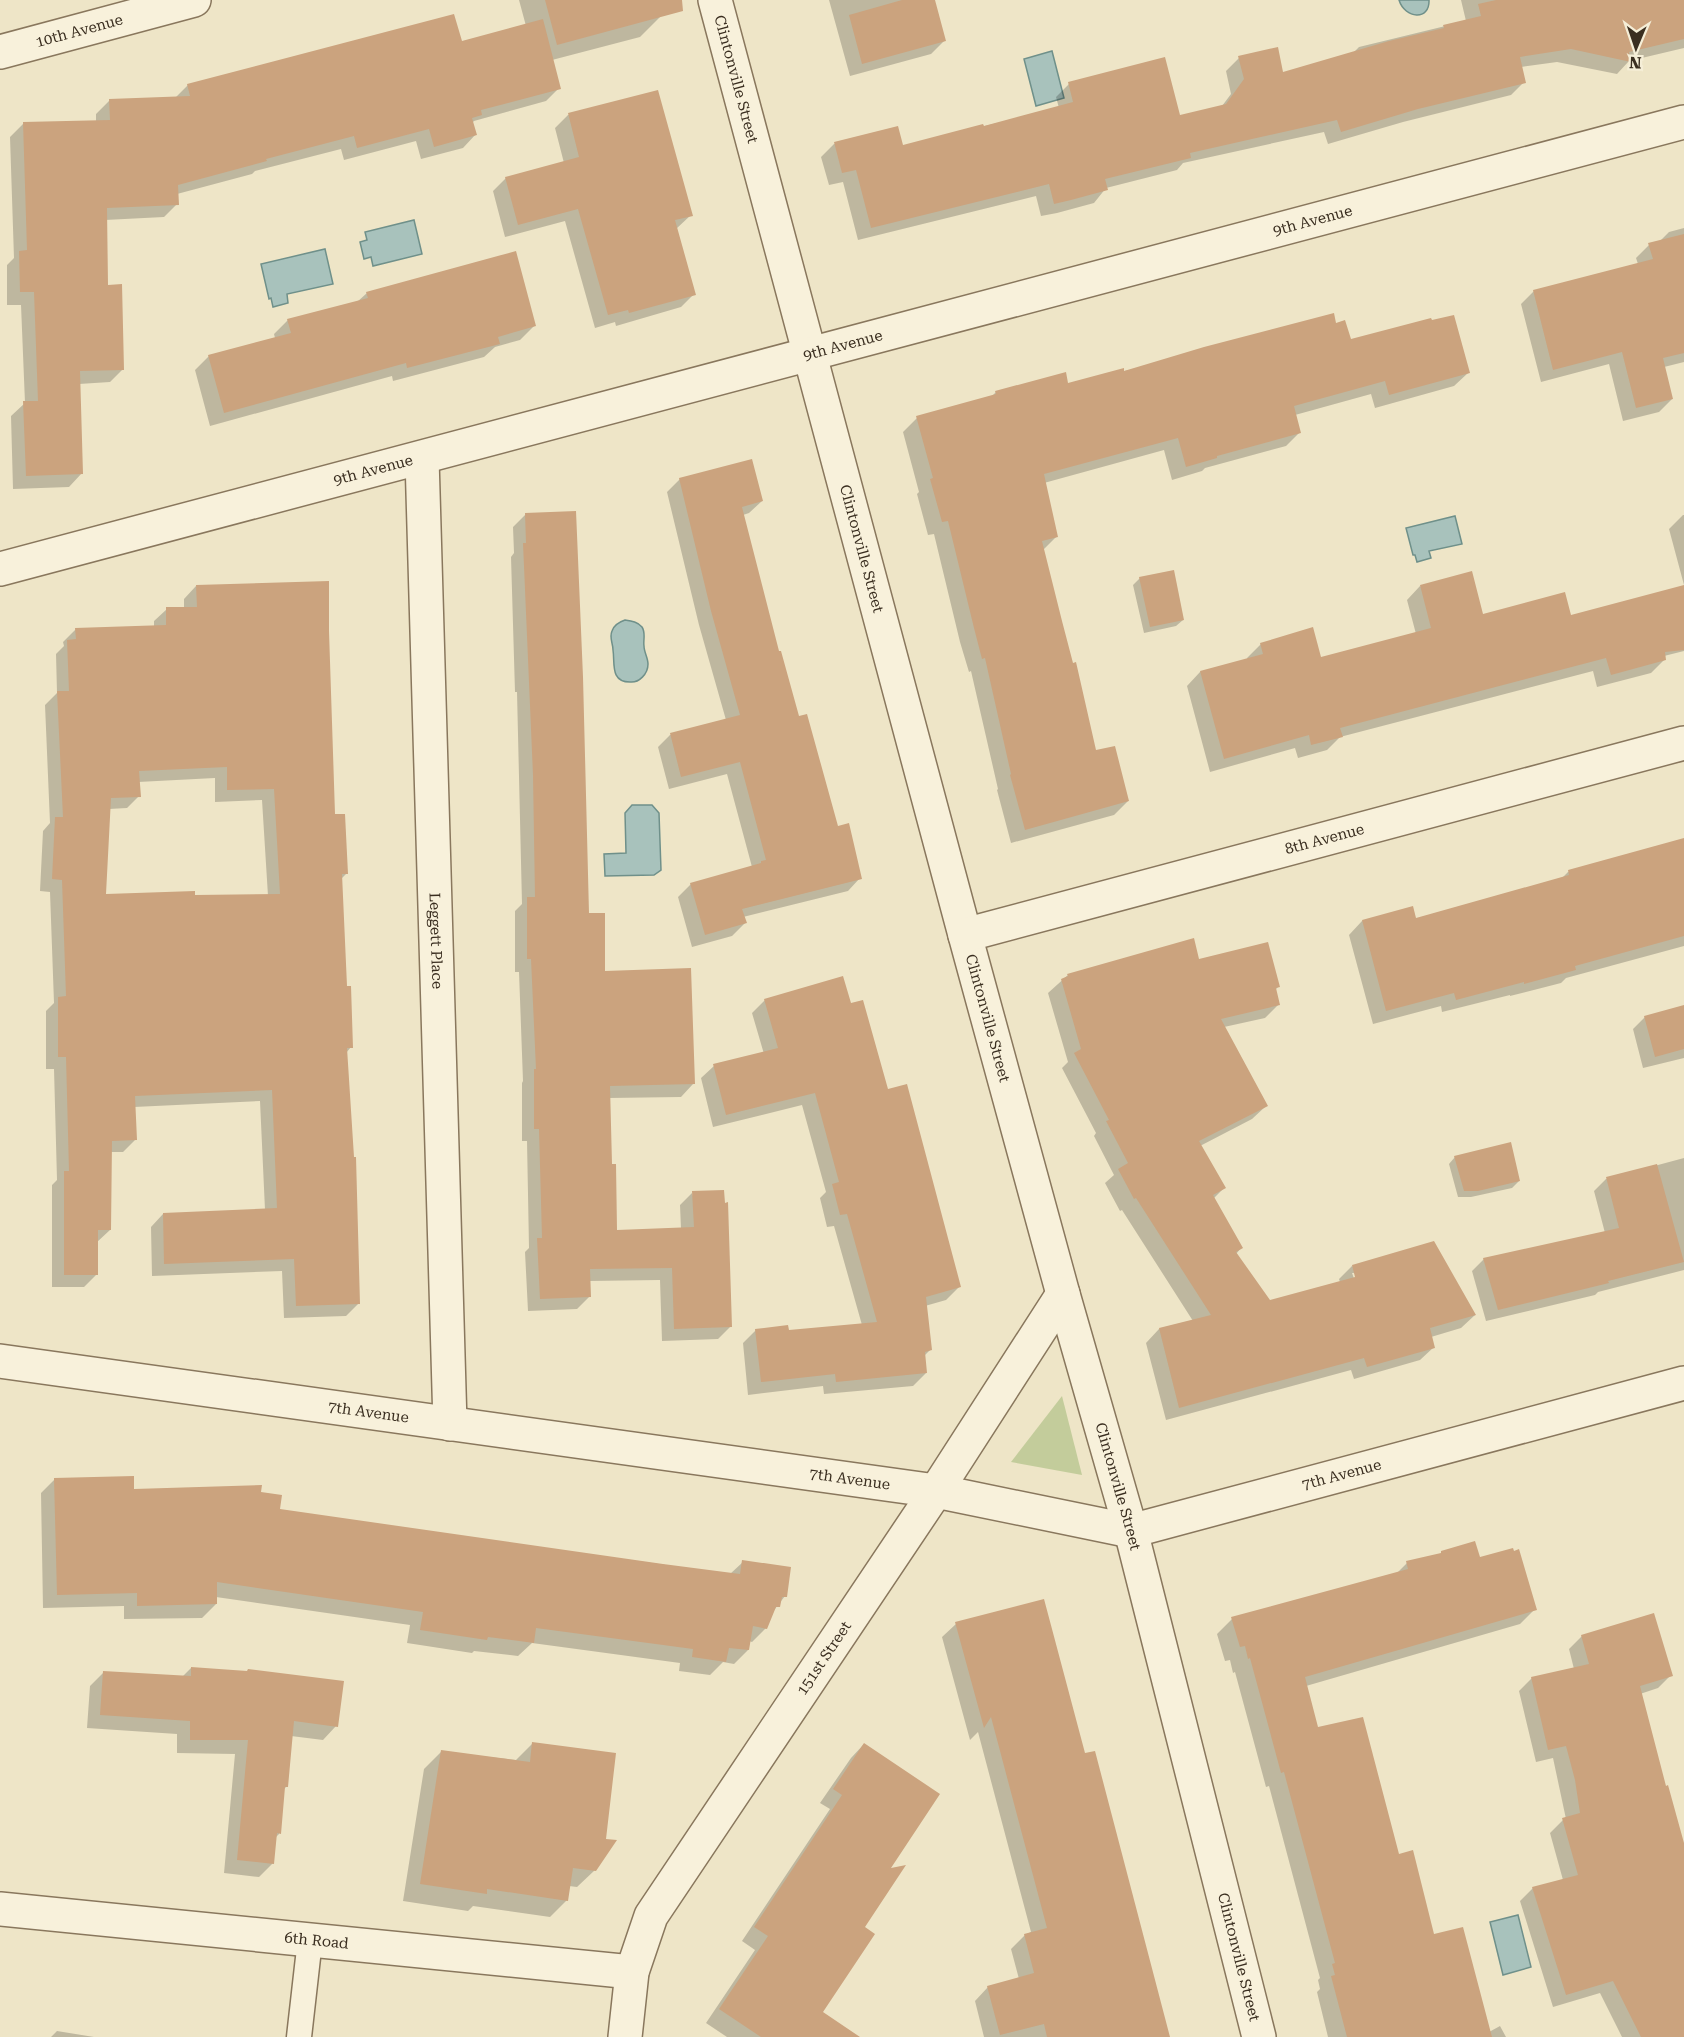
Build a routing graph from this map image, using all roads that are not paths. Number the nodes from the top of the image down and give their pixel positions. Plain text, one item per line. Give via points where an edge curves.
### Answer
1 (194, 0) edge
2 (715, 0) edge
3 (0, 52) edge
4 (1684, 122) edge
5 (809, 355) junction
6 (422, 458) junction
7 (0, 569) edge
8 (1684, 743) edge
9 (965, 935) junction
10 (1063, 1294) junction
11 (0, 1361) edge
12 (1684, 1383) edge
13 (450, 1424) junction
14 (936, 1491) junction
15 (1131, 1531) junction
16 (0, 1909) edge
17 (309, 1940) junction
18 (632, 1972) junction
19 (298, 2037) edge
20 (625, 2037) edge
21 (1259, 2037) edge

1 - 3 street, 10th Avenue
2 - 5 street, Clintonville Street
4 - 5 street, 9th Avenue
5 - 6 street, 9th Avenue
5 - 9 street, Clintonville Street
6 - 7 street, 9th Avenue
6 - 13 street, Leggett Place
8 - 9 street, 8th Avenue
9 - 10 street, Clintonville Street
10 - 14 street, 151st Street
10 - 15 street, Clintonville Street
11 - 13 street, 7th Avenue
12 - 15 street, 7th Avenue
13 - 14 street, 7th Avenue
14 - 15 street, 7th Avenue
14 - 18 street, 151st Street via 651,1916
15 - 21 street, Clintonville Street
16 - 17 street, 6th Road
17 - 18 street, 6th Road
17 - 19 lane
18 - 20 street, 151st Street

